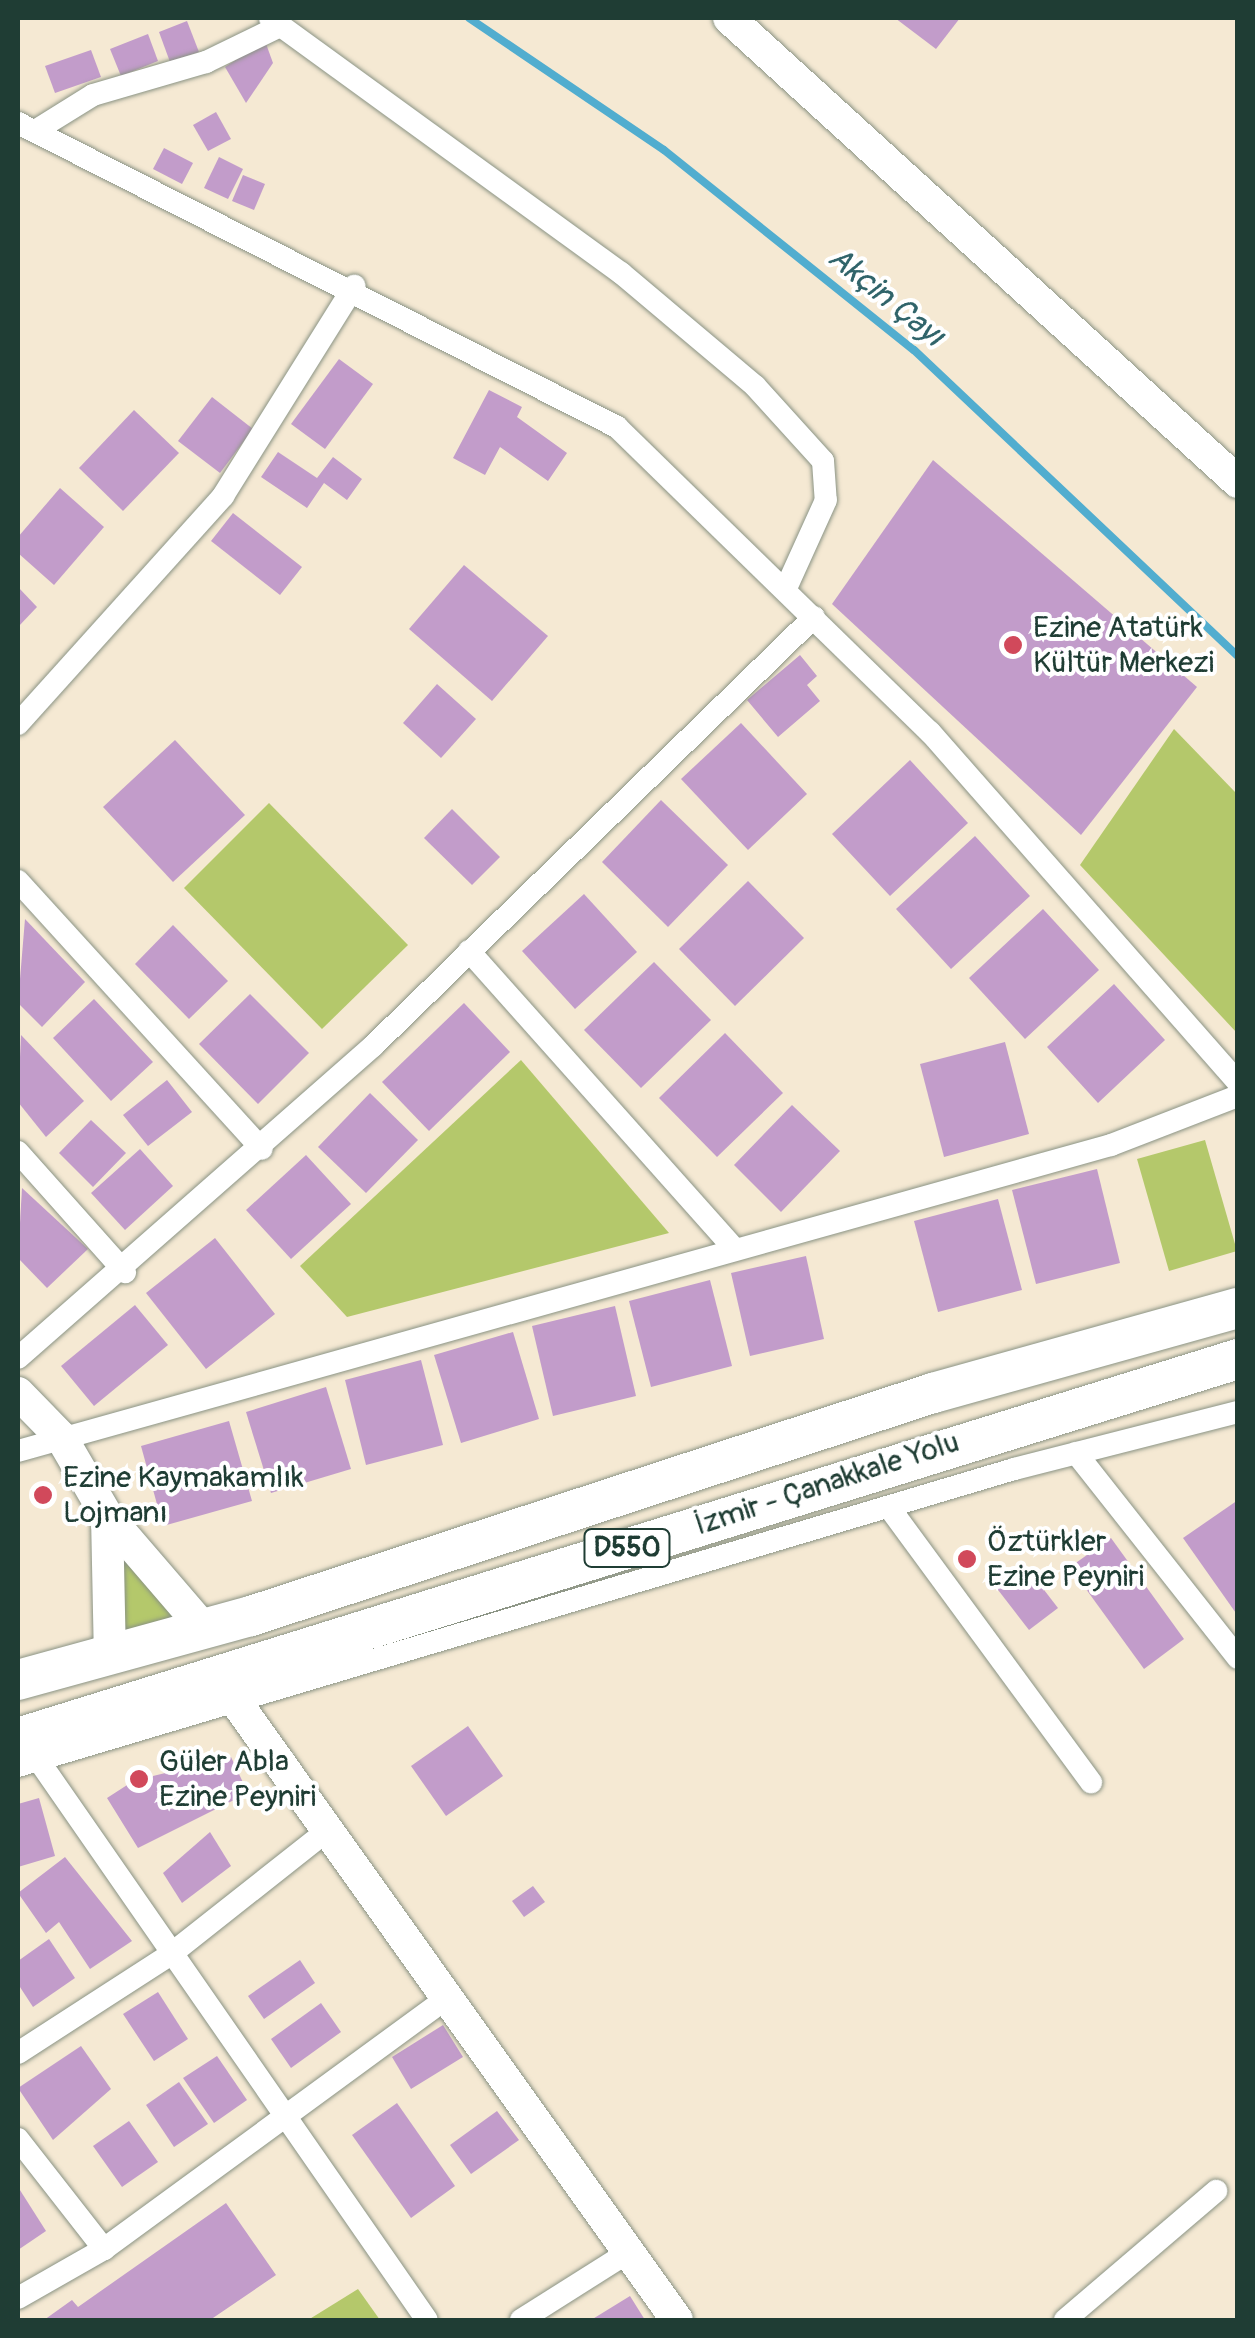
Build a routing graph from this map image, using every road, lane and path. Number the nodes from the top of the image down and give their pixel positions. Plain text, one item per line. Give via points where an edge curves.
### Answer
1 (706, 18) edge
2 (275, 22) edge
3 (738, 27) edge
4 (26, 127) edge
5 (354, 286) junction
6 (1238, 482) edge
7 (787, 586) junction
8 (814, 616) junction
9 (18, 724) edge
10 (18, 882) edge
11 (469, 951) junction
12 (1238, 1082) edge
13 (1238, 1096) edge
14 (262, 1149) junction
15 (18, 1152) edge
16 (732, 1246) junction
17 (125, 1272) junction
18 (1238, 1308) edge
19 (18, 1358) edge
20 (1238, 1359) edge
21 (18, 1393) edge
22 (1238, 1412) edge
23 (62, 1437) junction
24 (18, 1451) edge
25 (1076, 1453) junction
26 (891, 1510) junction
27 (107, 1516) junction
28 (205, 1630) junction
29 (110, 1656) junction
30 (1238, 1658) edge
31 (18, 1680) edge
32 (230, 1692) junction
33 (25, 1755) edge
34 (1091, 1782) dead end
35 (324, 1833) junction
36 (171, 1954) junction
37 (448, 1998) junction
38 (18, 2052) edge
39 (286, 2120) junction
40 (18, 2139) edge
41 (1216, 2192) dead end
42 (104, 2250) junction
43 (630, 2251) junction
44 (18, 2298) edge
45 (427, 2320) edge
46 (521, 2320) edge
47 (677, 2320) edge
48 (1065, 2320) edge

1 - 3 main road
2 - 4 street via 206,62 94,95
2 - 7 street via 621,273 755,386 823,462 826,500
3 - 6 main road
4 - 5 street
5 - 7 street via 617,428
5 - 9 street via 223,496
7 - 8 street
8 - 11 street
8 - 12 street via 930,732
10 - 14 street
11 - 14 street
11 - 16 street
13 - 16 street via 1111,1146
14 - 17 street
15 - 17 street
16 - 23 street
17 - 19 street
18 - 28 highway, İzmir - Çanakkale Yolu / D550 via 914,1399
20 - 32 highway, İzmir - Çanakkale Yolu / D550
21 - 23 main road
22 - 25 street
23 - 24 street
23 - 27 main road
25 - 26 street
25 - 30 street
26 - 32 street
26 - 34 street
27 - 28 main road
27 - 29 main road
28 - 29 highway, İzmir - Çanakkale Yolu / D550
29 - 31 highway, İzmir - Çanakkale Yolu / D550
32 - 33 highway, İzmir - Çanakkale Yolu / D550
32 - 35 main road
33 - 36 street
35 - 36 street
35 - 37 main road
36 - 38 street
36 - 39 street
37 - 39 street
37 - 43 main road
39 - 42 street
39 - 45 street
40 - 42 street
41 - 48 street
42 - 44 street
43 - 46 street
43 - 47 main road

